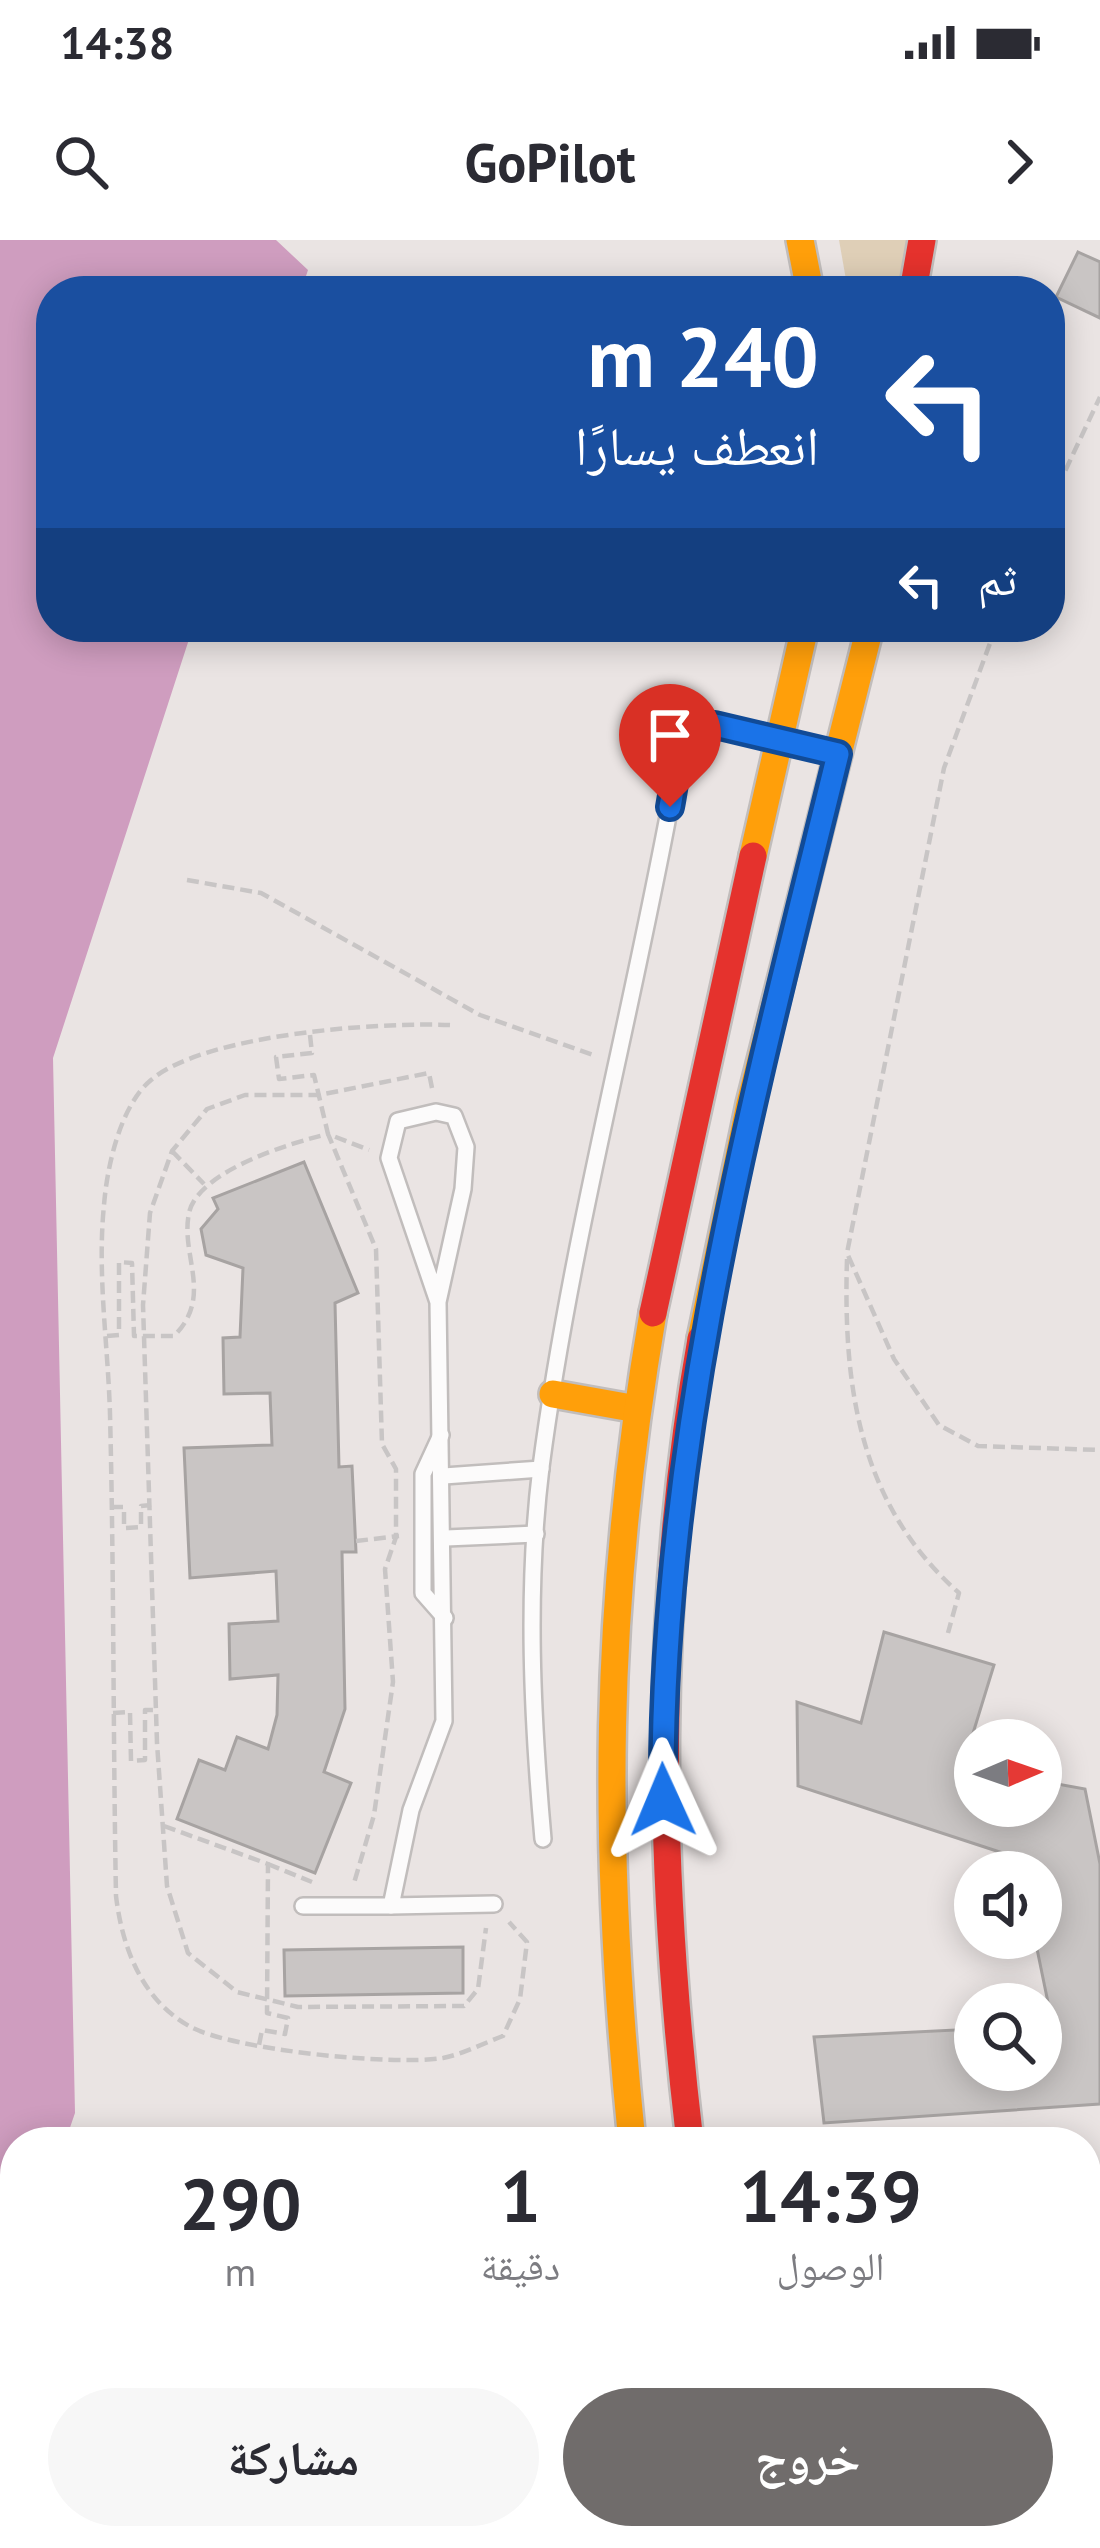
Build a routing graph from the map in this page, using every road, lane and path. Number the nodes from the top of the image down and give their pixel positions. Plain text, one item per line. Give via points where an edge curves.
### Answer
1 (800, 240) edge
2 (922, 240) edge
3 (807, 276) edge
4 (916, 276) edge
5 (1100, 397) edge
6 (1065, 470) edge
7 (806, 642) edge
8 (862, 642) edge
9 (990, 642) edge
10 (809, 746) junction
11 (188, 880) dead end
12 (450, 1025) dead end
13 (310, 1035) junction
14 (619, 1062) junction
15 (319, 1096) junction
16 (436, 1112) junction
17 (328, 1134) junction
18 (172, 1151) junction
19 (389, 1158) junction
20 (204, 1184) junction
21 (847, 1253) junction
22 (438, 1303) junction
23 (105, 1336) junction
24 (145, 1337) junction
25 (553, 1394) junction
26 (637, 1409) junction
27 (442, 1432) junction
28 (1100, 1450) edge
29 (541, 1469) junction
30 (444, 1476) junction
31 (152, 1505) junction
32 (111, 1508) junction
33 (536, 1534) junction
34 (422, 1535) junction
35 (396, 1537) junction
36 (446, 1538) junction
37 (356, 1541) dead end
38 (445, 1618) junction
39 (948, 1633) dead end
40 (156, 1709) junction
41 (113, 1713) junction
42 (163, 1826) junction
43 (543, 1838) dead end
44 (268, 1864) junction
45 (354, 1884) junction
46 (494, 1904) junction
47 (303, 1906) dead end
48 (348, 1906) junction
49 (391, 1906) junction
50 (269, 2001) junction
51 (259, 2045) junction
52 (630, 2127) edge
53 (689, 2127) edge

1 - 3 highway
2 - 4 highway
5 - 6 path
7 - 10 highway
8 - 10 highway
9 - 21 path via 944,768
10 - 14 lane via 715,725 684,744
10 - 26 highway via 662,1259
10 - 53 highway via 682,1460 668,1589 666,1900
11 - 14 path via 261,892 480,1015
12 - 13 path
13 - 15 path via 312,1053 276,1057 279,1079 314,1075
13 - 23 path via 206,1050 149,1081 120,1129 104,1202
14 - 25 lane
15 - 16 path via 429,1073
15 - 17 path
15 - 18 path via 245,1094 206,1109
16 - 19 lane via 398,1121
16 - 22 lane via 454,1116 466,1147
17 - 19 path
17 - 20 path
17 - 35 path via 376,1249 382,1444 396,1469
18 - 20 path
18 - 24 path via 150,1213
19 - 22 lane
20 - 24 path via 188,1214 195,1292 187,1324 175,1336
21 - 28 path via 894,1359 939,1425 978,1446
21 - 39 path via 844,1340 867,1450 889,1512 919,1558 959,1593
22 - 27 lane
23 - 24 path via 119,1335 119,1262 132,1263 134,1336
23 - 32 path
24 - 31 path
25 - 26 highway
25 - 29 lane
26 - 52 highway via 616,1585 608,1792
27 - 30 lane
27 - 34 lane via 423,1474
29 - 30 lane
29 - 33 lane
30 - 36 lane
31 - 32 path via 141,1505 141,1527 124,1528 124,1507
31 - 40 path
32 - 41 path
33 - 36 lane
33 - 43 lane via 533,1703
34 - 35 path
34 - 38 lane via 423,1593
35 - 37 path
35 - 45 path via 386,1569 393,1682 374,1815
36 - 38 lane
38 - 49 lane via 444,1720 411,1810
40 - 41 path via 145,1710 146,1760 130,1761 130,1712
40 - 42 path
41 - 51 path via 121,1940 145,1985 188,2026
42 - 44 path
42 - 50 path via 167,1886 188,1953 237,1992
44 - 45 path via 310,1881
44 - 50 path
45 - 48 path
46 - 49 lane
46 - 50 path via 478,1989 464,2006
46 - 51 path via 527,1942 520,1999 503,2036 442,2058
47 - 48 lane
48 - 49 lane
50 - 51 path via 267,2013 288,2018 285,2035 262,2030

